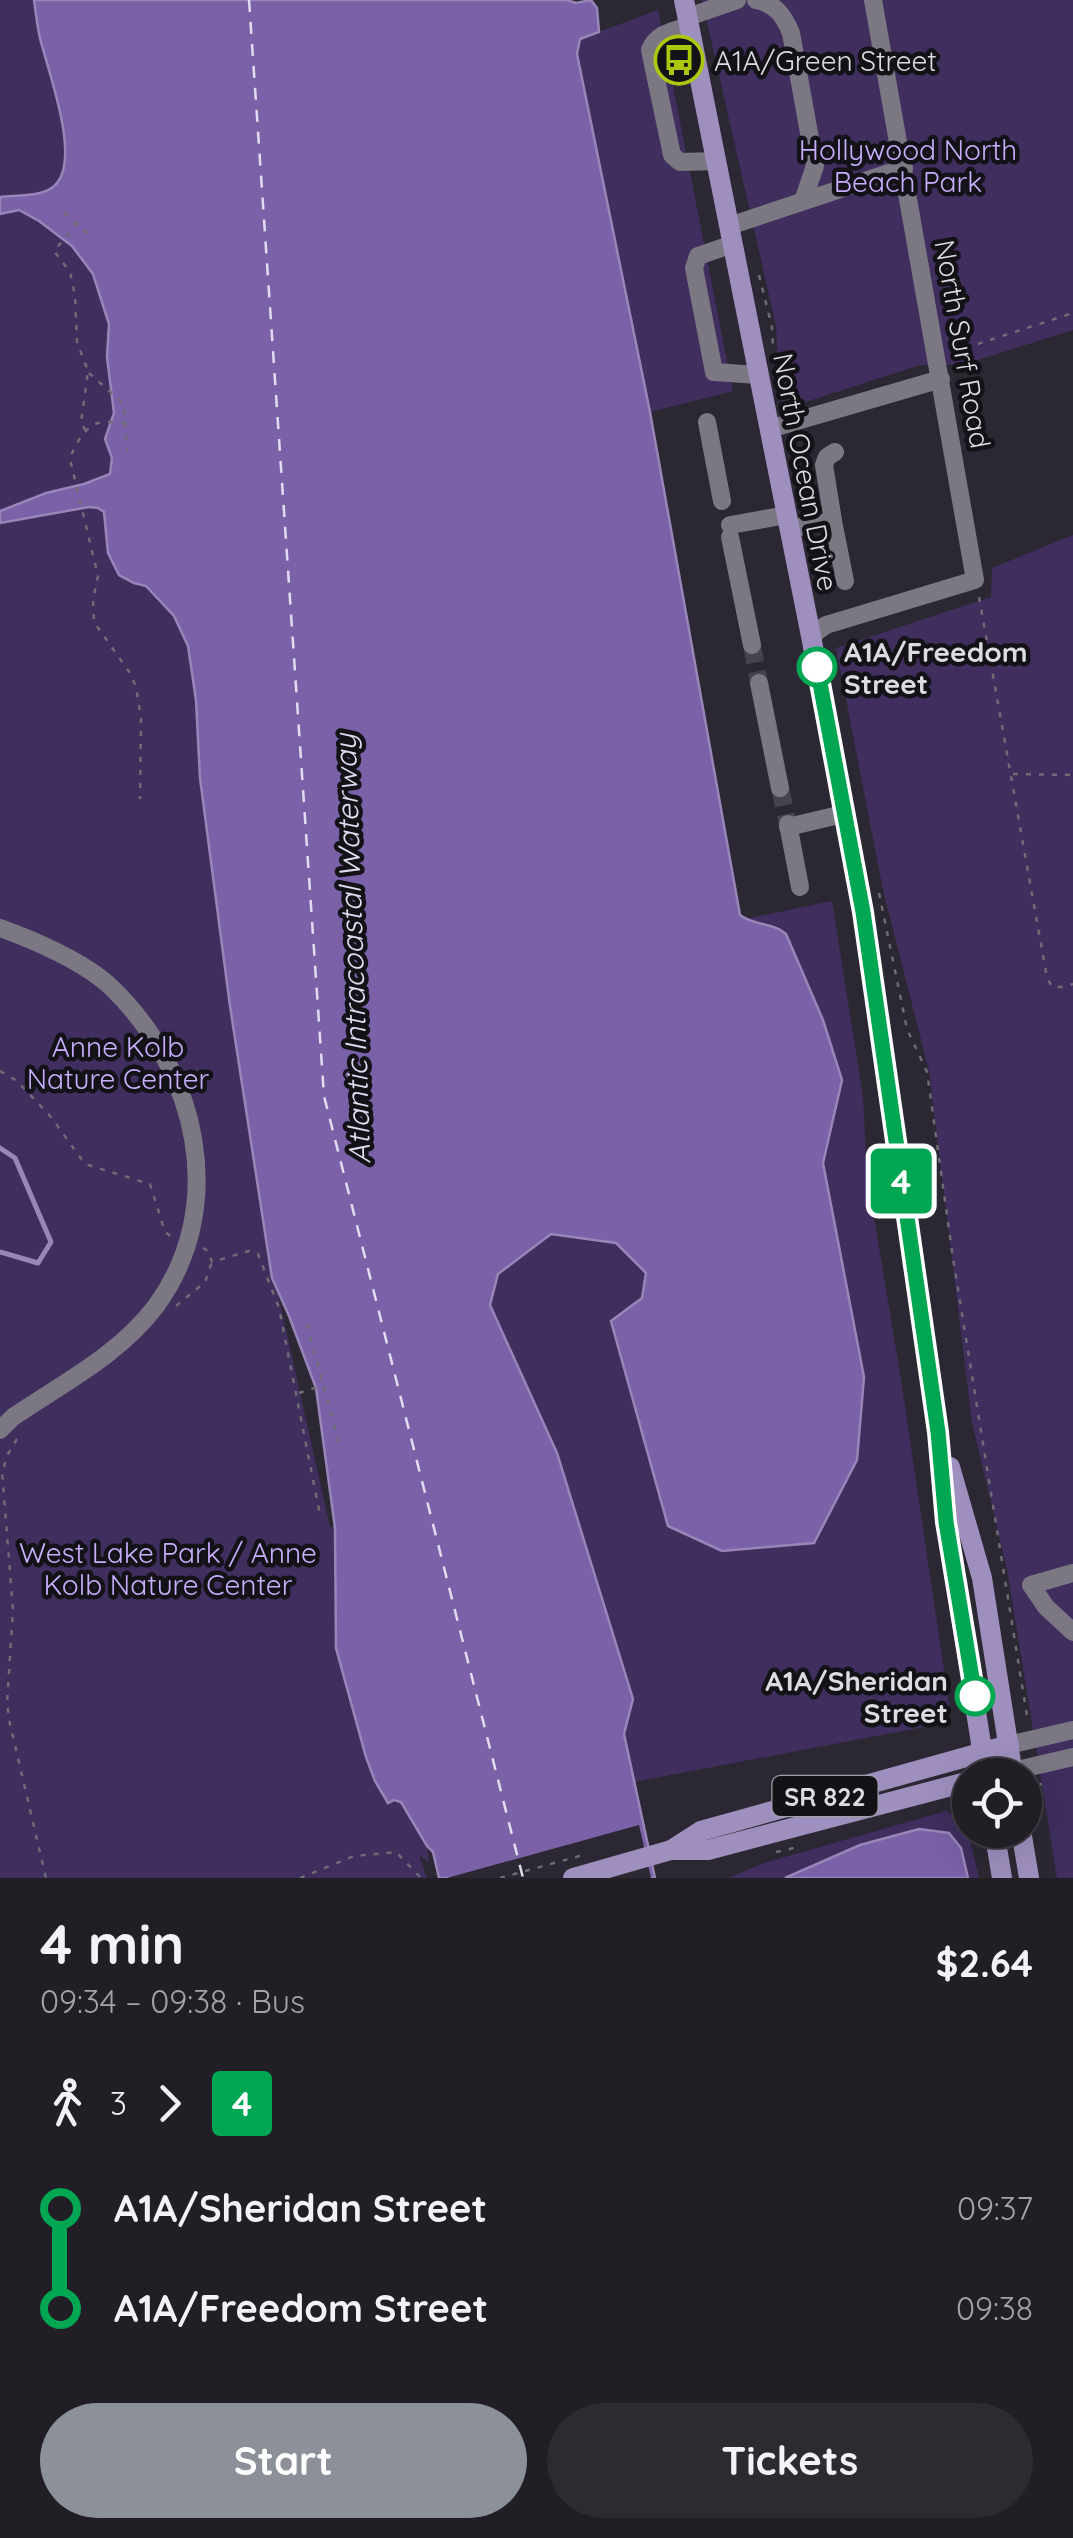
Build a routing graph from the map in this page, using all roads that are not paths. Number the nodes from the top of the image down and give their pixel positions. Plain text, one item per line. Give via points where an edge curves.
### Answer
1 (736, 0) edge
2 (756, 0) edge
3 (873, 0) edge
4 (687, 14) edge
5 (716, 161) junction
6 (904, 168) junction
7 (803, 201) junction
8 (731, 235) junction
9 (758, 375) junction
10 (941, 379) junction
11 (707, 422) dead end
12 (769, 429) junction
13 (835, 452) dead end
14 (722, 501) dead end
15 (833, 521) junction
16 (788, 522) junction
17 (845, 581) dead end
18 (812, 636) junction
19 (752, 646) tunnel mouth
20 (759, 683) tunnel mouth
21 (780, 788) tunnel mouth
22 (843, 814) junction
23 (800, 888) dead end
24 (0, 928) edge
25 (938, 1432) junction
26 (9, 1433) edge
27 (1073, 1573) edge
28 (1073, 1632) edge
29 (1073, 1730) edge
30 (1009, 1745) junction
31 (983, 1752) junction
32 (1073, 1757) edge
33 (984, 1758) edge
34 (1008, 1758) edge
35 (1042, 1765) edge
36 (952, 1786) edge
37 (997, 1848) edge
38 (1024, 1848) edge
39 (672, 1850) junction
40 (573, 1878) edge
41 (1002, 1878) edge
42 (1029, 1878) edge

1 - 4 street
2 - 7 street via 782,14 791,33 815,166
3 - 6 street, North Surf Road
4 - 5 main road, North Ocean Drive
4 - 5 street via 650,50 672,156 680,162
5 - 8 main road, North Ocean Drive
6 - 7 street
6 - 10 street, North Surf Road
7 - 8 street
8 - 9 main road, North Ocean Drive
8 - 9 street via 698,256 694,268 714,372
9 - 12 main road, North Ocean Drive
10 - 12 street
10 - 18 street, North Surf Road via 976,580
11 - 14 street
12 - 16 main road, North Ocean Drive
13 - 15 street via 824,465
15 - 16 street
15 - 17 street
16 - 18 main road, North Ocean Drive
16 - 19 street via 730,531
18 - 22 main road, North Ocean Drive
20 - 21 street
22 - 23 street via 788,826
22 - 25 main road, North Ocean Drive
24 - 26 street via 65,956 111,986 153,1037 187,1109 198,1177 188,1243 156,1305 116,1349 13,1416
25 - 30 main road, North Ocean Drive via 982,1578
25 - 31 main road, North Ocean Drive
27 - 28 street via 1032,1585
29 - 30 street
30 - 31 main road, SR 822
30 - 34 main road, North Ocean Drive
31 - 33 main road, North Ocean Drive
31 - 39 main road, SR 822 via 701,1832
32 - 35 street
36 - 39 main road, SR 822 via 708,1850
37 - 41 main road
38 - 42 main road
39 - 40 main road, SR 822

